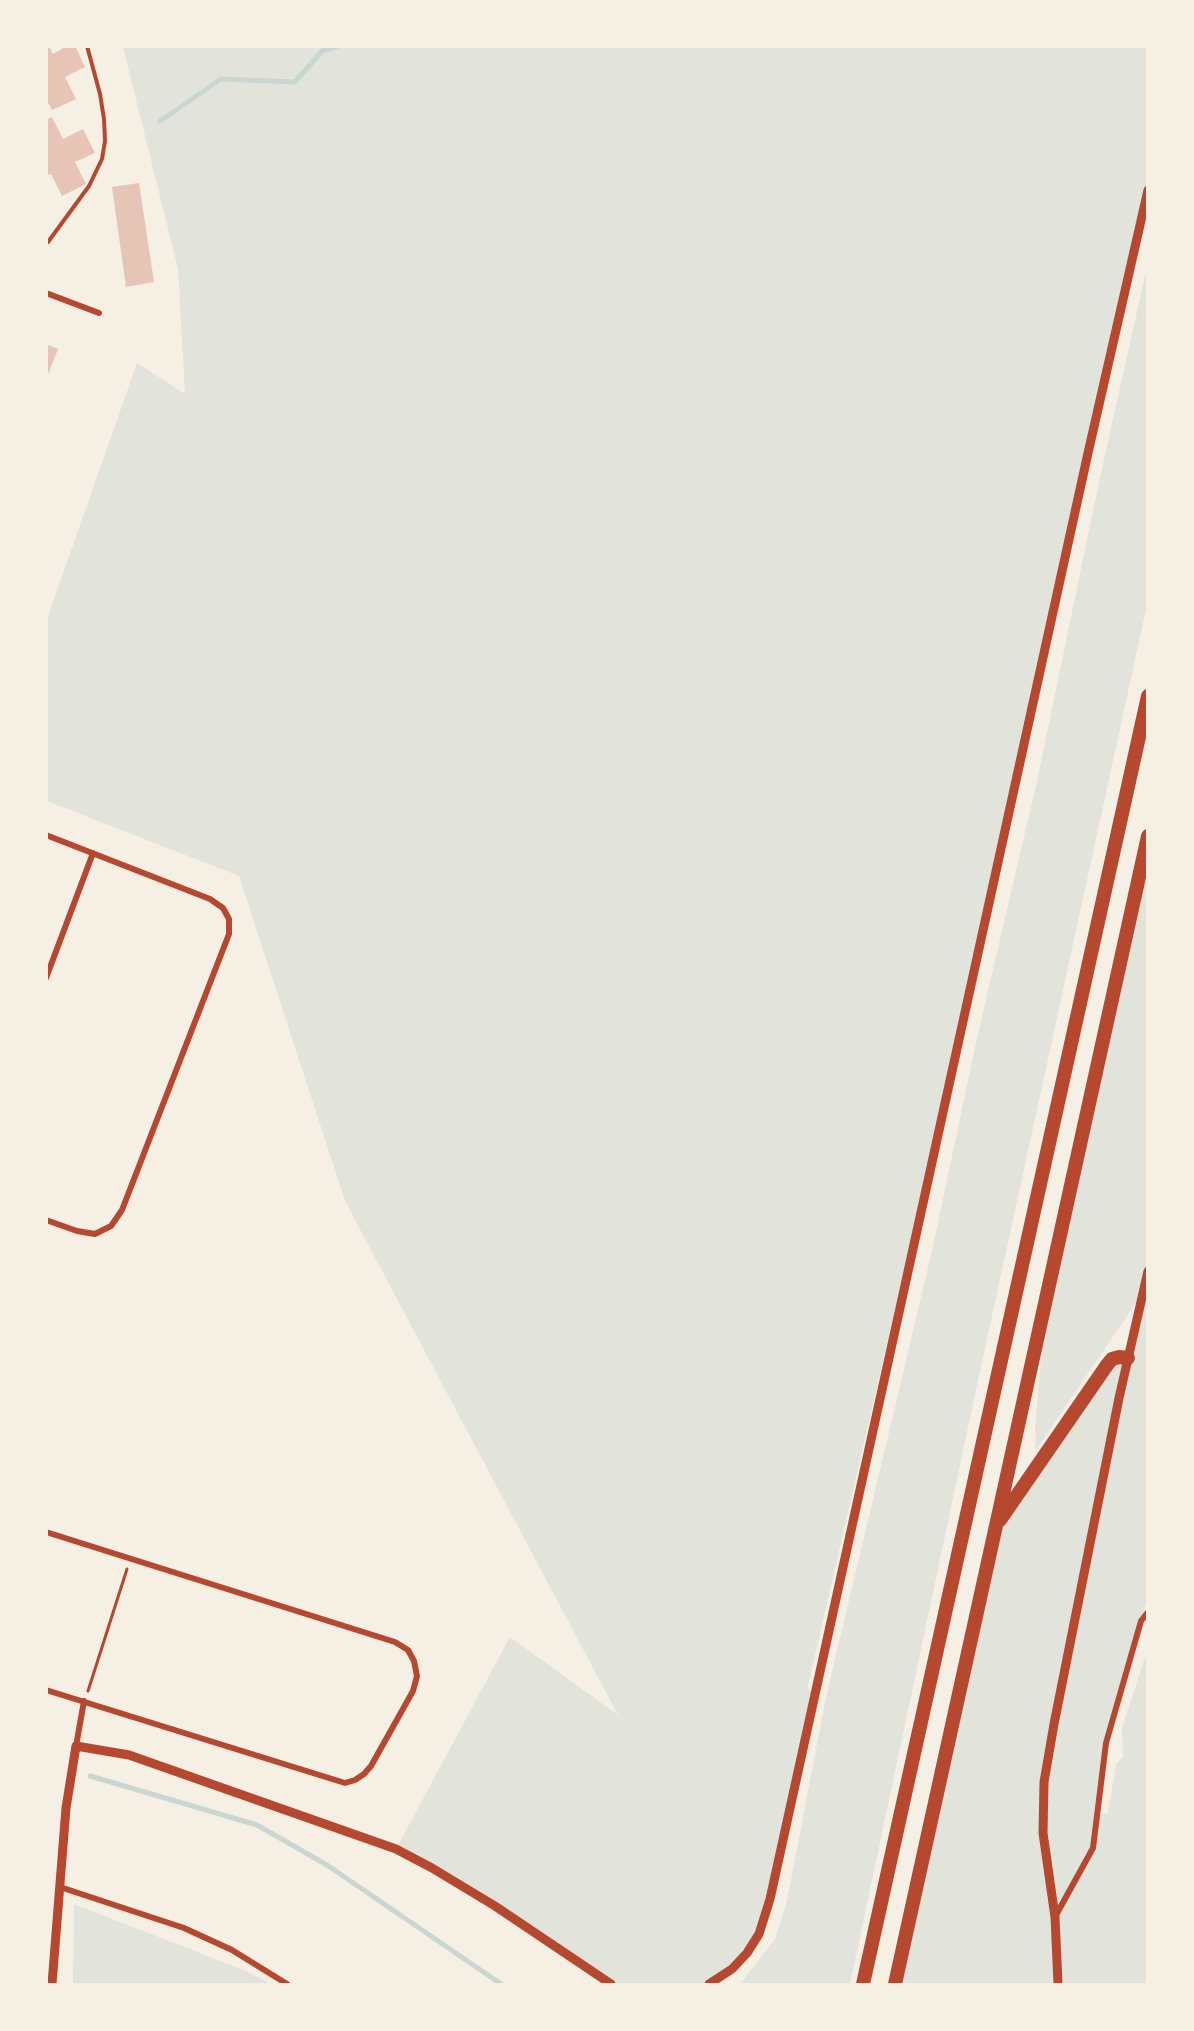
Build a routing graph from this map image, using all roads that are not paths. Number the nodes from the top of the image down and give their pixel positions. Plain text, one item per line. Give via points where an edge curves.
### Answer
1 (87, 46) edge
2 (1148, 190) edge
3 (48, 242) edge
4 (46, 293) edge
5 (99, 313) dead end
6 (1148, 696) edge
7 (46, 835) edge
8 (1148, 836) edge
9 (93, 853) junction
10 (46, 978) edge
11 (46, 1220) edge
12 (1148, 1271) edge
13 (1128, 1358) junction
14 (996, 1527) junction
15 (46, 1532) edge
16 (1148, 1612) edge
17 (46, 1690) edge
18 (84, 1701) junction
19 (76, 1746) junction
20 (60, 1887) junction
21 (1055, 1917) junction
22 (52, 1984) edge
23 (287, 1984) edge
24 (611, 1984) edge
25 (710, 1984) edge
26 (863, 1984) edge
27 (895, 1984) edge
28 (1058, 1984) edge

1 - 3 lane via 104,119 102,159 89,186
2 - 25 street via 770,1899 759,1934 747,1953
4 - 5 street
6 - 26 highway
7 - 9 street
8 - 14 highway
9 - 10 street
9 - 11 street via 210,899 226,913 229,934 122,1210 111,1226 95,1234
12 - 13 street
13 - 14 highway via 1112,1359 1107,1365
13 - 21 street via 1044,1782 1043,1833
14 - 27 highway
15 - 18 street via 395,1642 408,1650 417,1676 413,1691 378,1755 364,1774 345,1783
16 - 21 street via 1141,1621 1106,1743 1094,1848
17 - 18 street
18 - 19 street
19 - 20 street
19 - 24 street via 129,1755 396,1849 495,1906
20 - 22 street
20 - 23 street via 184,1928 232,1950
21 - 28 street

